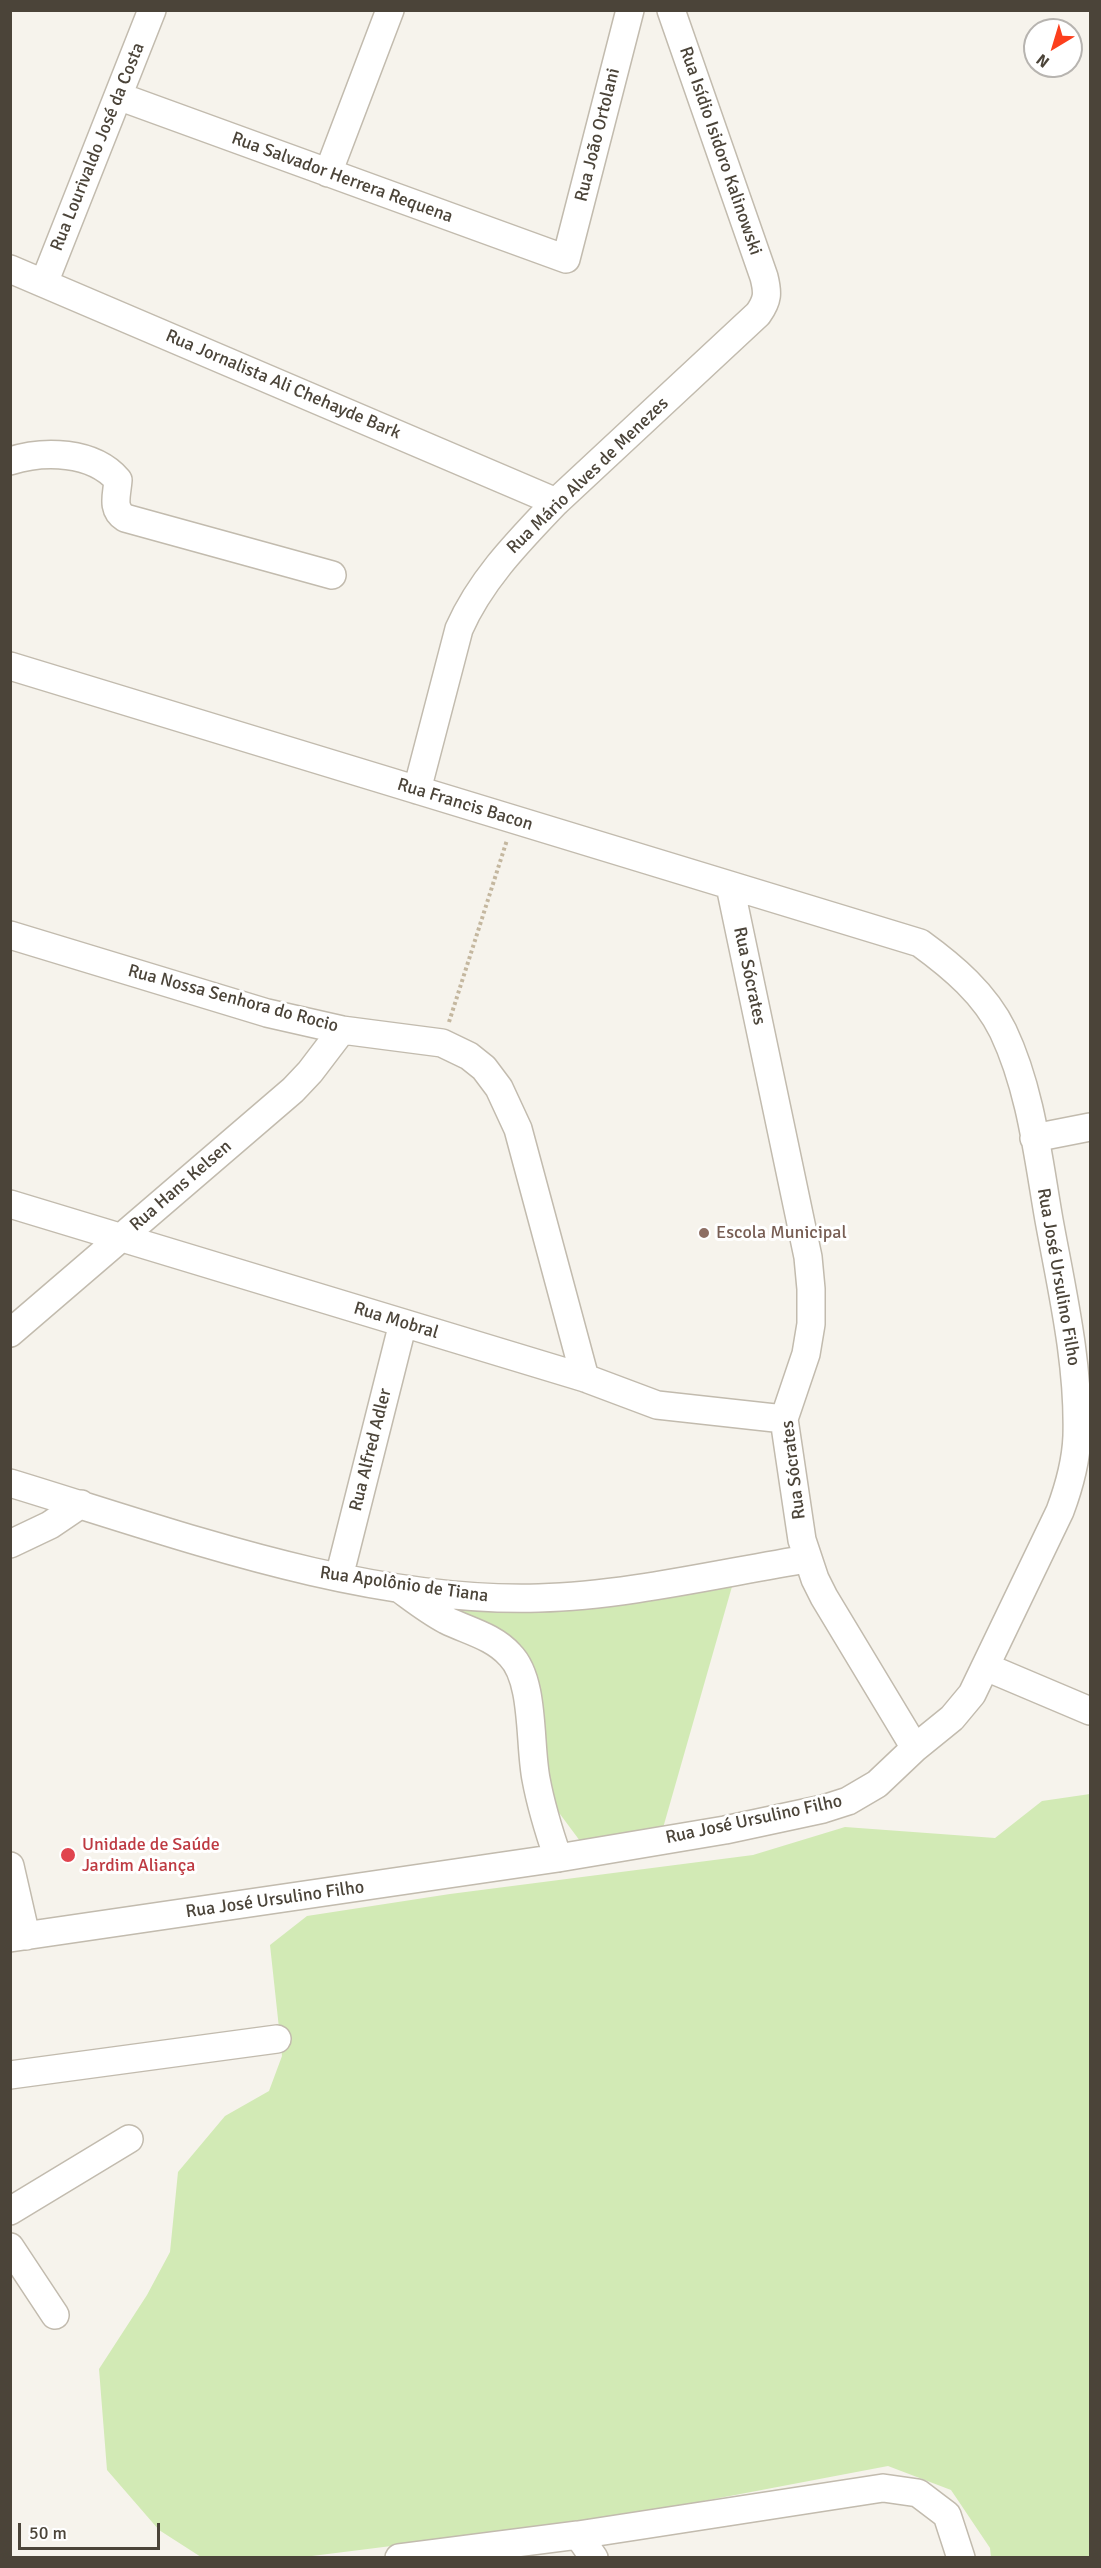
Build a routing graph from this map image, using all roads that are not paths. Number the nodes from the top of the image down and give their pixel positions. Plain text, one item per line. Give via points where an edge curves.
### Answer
1 (152, 10) edge
2 (390, 10) edge
3 (630, 10) edge
4 (671, 10) edge
5 (118, 96) junction
6 (328, 173) junction
7 (566, 259) joint
8 (10, 269) edge
9 (44, 283) junction
10 (768, 292) joint
11 (18, 459) edge
12 (556, 502) junction
13 (332, 575) dead end
14 (10, 666) edge
15 (417, 790) junction
16 (730, 886) junction
17 (10, 935) edge
18 (920, 943) joint
19 (342, 1030) junction
20 (1090, 1126) edge
21 (1034, 1138) junction
22 (10, 1204) edge
23 (121, 1238) junction
24 (403, 1323) junction
25 (10, 1333) edge
26 (585, 1378) junction
27 (784, 1419) junction
28 (10, 1483) edge
29 (81, 1504) junction
30 (10, 1544) edge
31 (807, 1559) junction
32 (339, 1576) junction
33 (396, 1587) junction
34 (986, 1667) junction
35 (1090, 1711) edge
36 (915, 1748) junction
37 (558, 1858) junction
38 (10, 1866) edge
39 (18, 1937) edge
40 (278, 2039) dead end
41 (10, 2075) edge
42 (129, 2139) dead end
43 (10, 2211) edge
44 (10, 2247) edge
45 (54, 2314) dead end
46 (578, 2535) junction
47 (399, 2558) edge
48 (594, 2558) edge
49 (961, 2558) edge

1 - 5 street, Rua Lourivaldo José da Costa
2 - 6 street
3 - 7 street, Rua João Ortolani
4 - 10 street, Rua Isídio Isidoro Kalinowski
5 - 6 street, Rua Salvador Herrera Requena
5 - 9 street, Rua Lourivaldo José da Costa
6 - 7 street, Rua Salvador Herrera Requena
8 - 9 street, Rua Jornalista Ali Chehayde Bark
9 - 12 street, Rua Jornalista Ali Chehayde Bark
10 - 12 street, Rua Mário Alves de Menezes via 758,314
11 - 13 street via 58,454 85,460 118,480 115,507 125,518
12 - 15 street, Rua Mário Alves de Menezes via 500,563 469,607 451,655
14 - 15 street, Rua Francis Bacon
15 - 16 street, Rua Francis Bacon
16 - 18 street, Rua Francis Bacon
16 - 27 street, Rua Sócrates via 808,1257 811,1324 806,1354
17 - 19 street, Rua Nossa Senhora do Rocio via 267,1012
18 - 21 street, Rua José Ursulino Filho via 968,982 1002,1029 1021,1076
19 - 23 street, Rua Hans Kelsen via 293,1090
19 - 26 street, Rua Nossa Senhora do Rocio via 442,1043 469,1056 499,1088 518,1129
20 - 21 street
21 - 34 street, Rua José Ursulino Filho via 1070,1338 1077,1438 1060,1511
22 - 23 street, Rua Mobral
23 - 24 street, Rua Mobral
23 - 25 street, Rua Hans Kelsen
24 - 26 street, Rua Mobral
24 - 32 street, Rua Alfred Adler
26 - 27 street, Rua Mobral via 657,1405
27 - 31 street, Rua Sócrates
28 - 29 street, Rua Apolônio de Tiana
29 - 30 street via 51,1526
29 - 32 street, Rua Apolônio de Tiana via 245,1555
31 - 33 street, Rua Apolônio de Tiana via 622,1590 540,1598 495,1598
31 - 36 street, Rua Sócrates via 824,1597
32 - 33 street, Rua Apolônio de Tiana
33 - 37 street via 438,1615 497,1644 519,1665 527,1693 536,1779
34 - 35 street
34 - 36 street, Rua José Ursulino Filho via 963,1707
36 - 37 street, Rua José Ursulino Filho via 864,1793 823,1809 726,1830
37 - 39 street, Rua José Ursulino Filho
38 - 39 street
40 - 41 street
42 - 43 street
44 - 45 street
46 - 47 street
46 - 48 street
46 - 49 street via 883,2488 918,2493 947,2515

